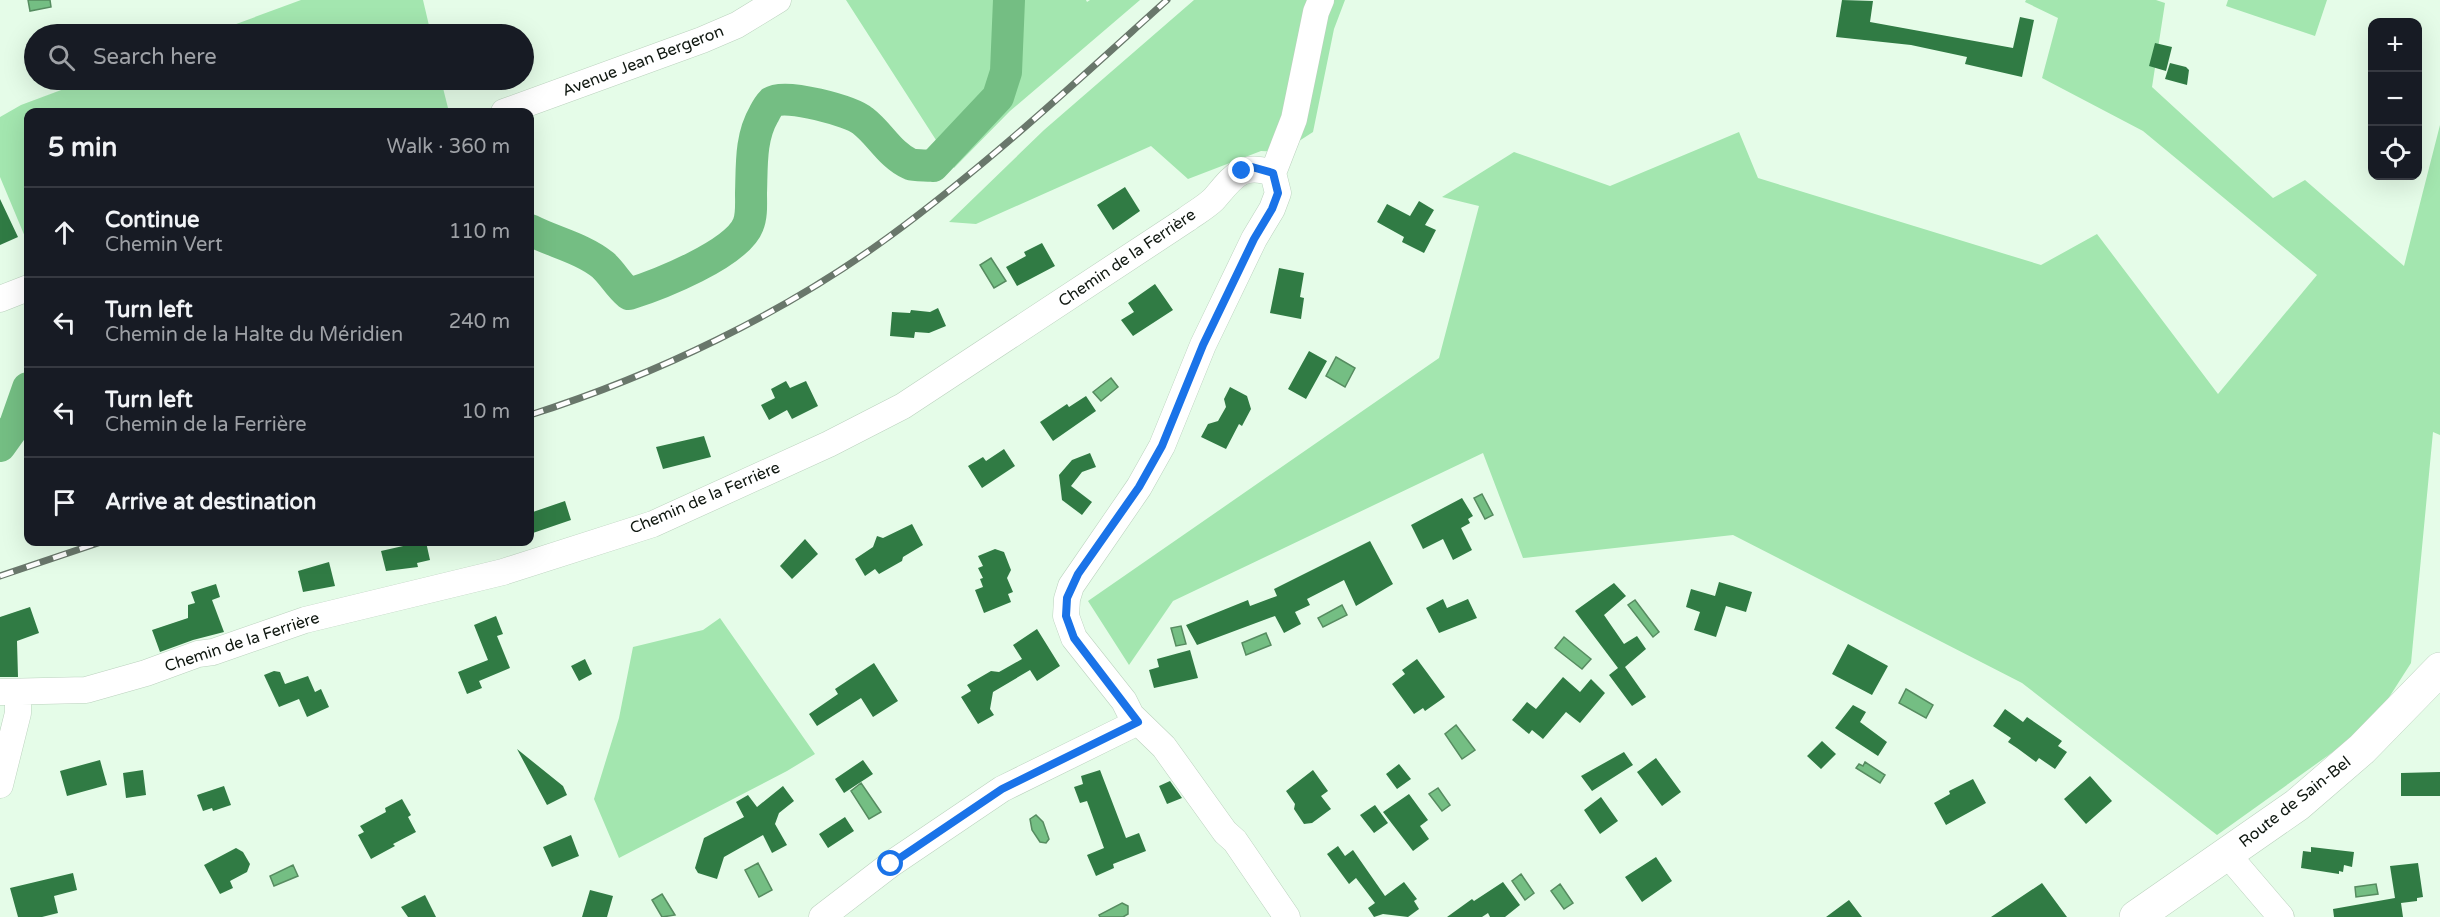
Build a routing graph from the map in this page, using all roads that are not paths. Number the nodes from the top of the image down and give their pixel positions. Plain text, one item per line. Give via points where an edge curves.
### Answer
1 (777, 0) edge
2 (1322, 0) edge
3 (515, 108) edge
4 (1273, 173) junction
5 (24, 290) edge
6 (0, 299) edge
7 (2440, 669) edge
8 (2440, 688) edge
9 (9, 692) edge
10 (1138, 722) junction
11 (0, 785) edge
12 (2232, 859) junction
13 (822, 917) edge
14 (1287, 917) edge
15 (2136, 917) edge
16 (2157, 917) edge
17 (2282, 917) edge

1 - 3 street, Avenue Jean Bergeron via 737,25 702,40
2 - 4 street via 1316,12 1294,119
4 - 9 street, Chemin de la Ferrière via 1252,167 1242,171 1187,219 903,406 653,524 502,572 305,620 146,674 86,690
4 - 10 street via 1278,193 1272,209 1203,345 1162,446 1139,487 1078,574 1067,598 1066,616 1074,638
5 - 6 street
7 - 12 main road, Route de Sain-Bel via 2362,749
8 - 12 main road, Route de Sain-Bel via 2370,761
9 - 11 street via 18,713
10 - 13 street via 1002,789 891,864
10 - 14 street via 1164,747 1225,832 1236,841
12 - 15 main road, Route de Sain-Bel
12 - 16 main road, Route de Sain-Bel
12 - 17 street

